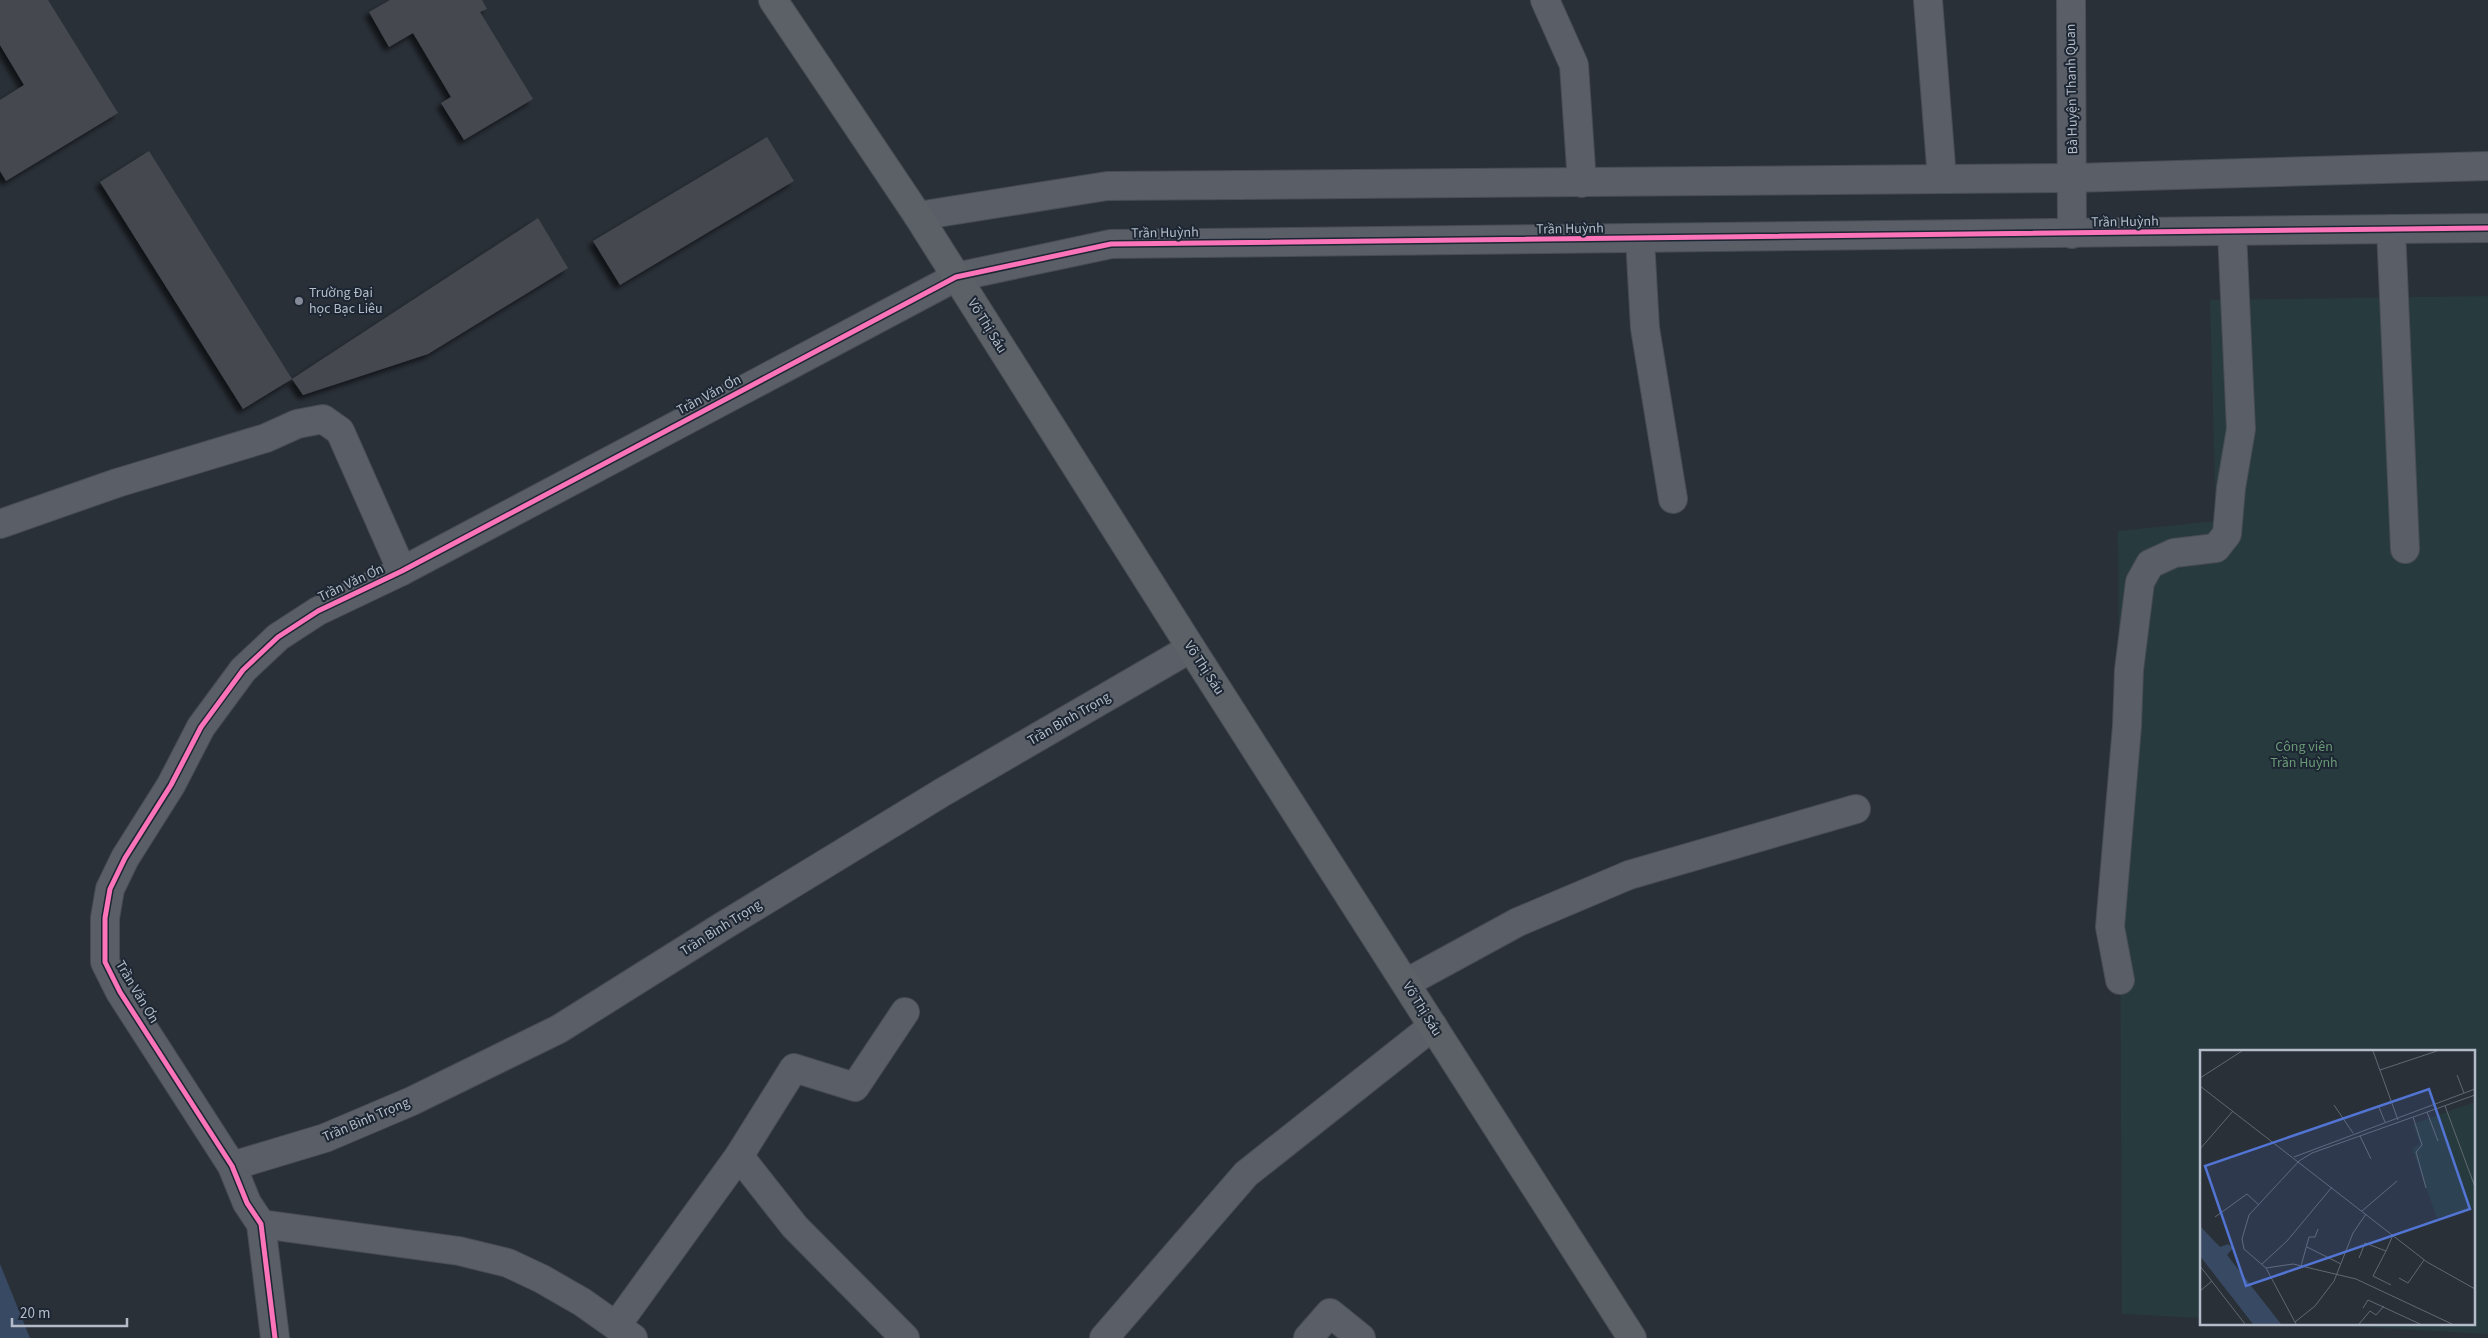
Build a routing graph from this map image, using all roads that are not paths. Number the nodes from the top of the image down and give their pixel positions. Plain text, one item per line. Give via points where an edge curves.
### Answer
1 (773, 0) edge
2 (1545, 0) edge
3 (1928, 0) edge
4 (2071, 0) edge
5 (2488, 166) edge
6 (2074, 178) junction
7 (1942, 179) junction
8 (1582, 182) junction
9 (918, 216) junction
10 (2488, 228) edge
11 (2391, 229) junction
12 (2232, 232) junction
13 (2072, 234) junction
14 (1640, 239) junction
15 (956, 276) junction
16 (1673, 499) dead end
17 (0, 524) edge
18 (2405, 549) dead end
19 (402, 572) junction
20 (1191, 648) junction
21 (1856, 809) dead end
22 (2120, 980) dead end
23 (1406, 983) junction
24 (905, 1012) dead end
25 (1433, 1026) junction
26 (739, 1156) junction
27 (232, 1166) junction
28 (261, 1224) junction
29 (624, 1332) edge
30 (1629, 1336) edge
31 (275, 1338) edge
32 (904, 1338) edge
33 (1104, 1338) edge
34 (1308, 1338) edge
35 (1361, 1338) edge

1 - 9 main road, Võ Thị Sáu
2 - 8 street via 1574,65
3 - 7 street
4 - 6 street, Bà Huyện Thanh Quan
5 - 6 street
6 - 7 street
6 - 13 street, Bà Huyện Thanh Quan
7 - 8 street
8 - 9 street via 1107,186
9 - 15 main road, Võ Thị Sáu
10 - 11 street, Trần Huỳnh
11 - 12 street, Trần Huỳnh
11 - 18 street
12 - 13 street, Trần Huỳnh
12 - 22 street via 2241,428 2227,534 2216,548 2174,553 2150,564 2140,582 2129,670 2110,927
13 - 14 street, Trần Huỳnh
14 - 15 street, Trần Huỳnh via 1111,244
14 - 16 street via 1644,328
15 - 19 street, Trần Văn Ơn
15 - 20 main road, Võ Thị Sáu
17 - 19 street via 117,483 266,438 297,424 323,419 340,431
19 - 27 street, Trần Văn Ơn via 318,611 278,637 242,670 201,727 171,786 125,858 110,889 104,918 105,962 120,992
20 - 23 main road, Võ Thị Sáu
20 - 27 street, Trần Bình Trọng via 944,792 559,1029 412,1101 325,1138
21 - 23 street via 1629,875 1518,922
23 - 25 main road, Võ Thị Sáu
24 - 26 street via 855,1087 794,1068
25 - 30 main road, Võ Thị Sáu
25 - 33 street via 1246,1174
26 - 29 street
26 - 32 street via 795,1228
27 - 28 street, Trần Văn Ơn via 247,1203
28 - 29 street via 459,1251 508,1264 542,1279
28 - 31 street, Trần Văn Ơn
34 - 35 street via 1330,1313

